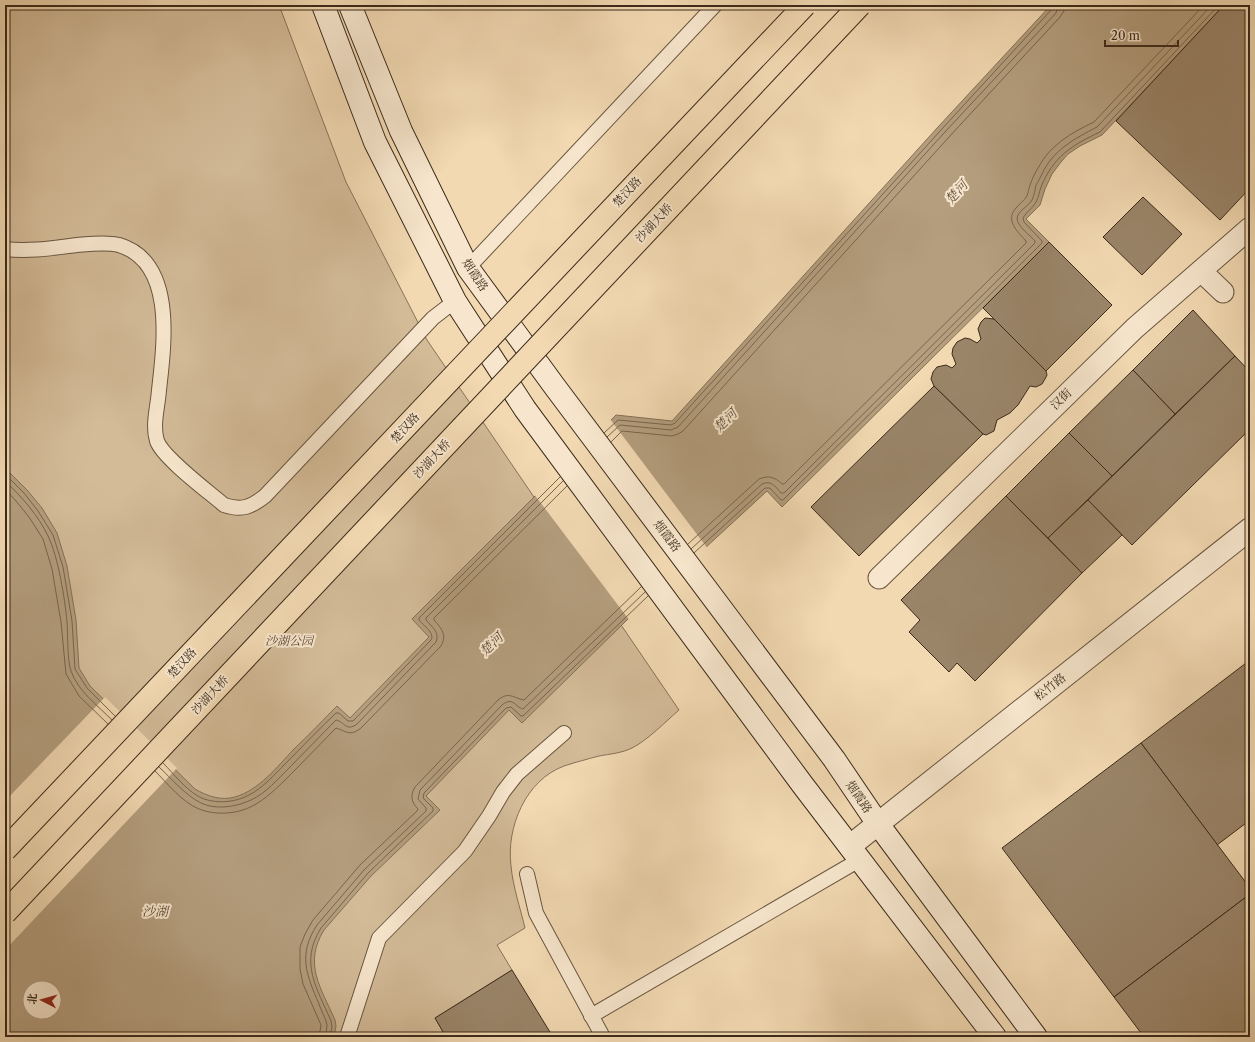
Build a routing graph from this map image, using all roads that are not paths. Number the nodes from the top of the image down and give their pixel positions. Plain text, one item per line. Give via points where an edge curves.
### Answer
1 (323, 5) edge
2 (350, 5) edge
3 (715, 5) edge
4 (805, 5) edge
5 (860, 5) edge
6 (1250, 228) edge
7 (5, 249) edge
8 (468, 268) junction
9 (1201, 271) junction
10 (1223, 292) dead end
11 (455, 301) junction
12 (1250, 529) edge
13 (879, 578) dead end
14 (564, 733) dead end
15 (878, 824) junction
16 (5, 850) edge
17 (856, 853) junction
18 (528, 874) dead end
19 (5, 912) edge
20 (591, 1016) junction
21 (347, 1037) edge
22 (602, 1037) edge
23 (995, 1037) edge
24 (1036, 1037) edge

1 - 11 main road via 375,142
2 - 8 main road, 烟霞路 via 401,131
3 - 8 lane
4 - 16 main road, 楚汉路, bridge
5 - 19 main road, 沙湖大桥, bridge
6 - 9 street, 汉街
7 - 11 lane via 28,251 90,244 119,245 131,250 150,268 158,283 164,318 162,365 155,423 158,442 166,455 224,505 232,508 245,508 265,496 433,318
8 - 15 main road, 烟霞路 via 834,759
9 - 10 street
9 - 13 street, 汉街 via 1135,328
11 - 17 main road via 525,409 802,784
12 - 15 main road, 松竹路
14 - 21 lane via 517,774 465,851 379,938
15 - 17 main road, 松竹路
15 - 24 main road, 烟霞路
17 - 20 lane
17 - 23 main road
18 - 20 lane via 536,913
20 - 22 lane

